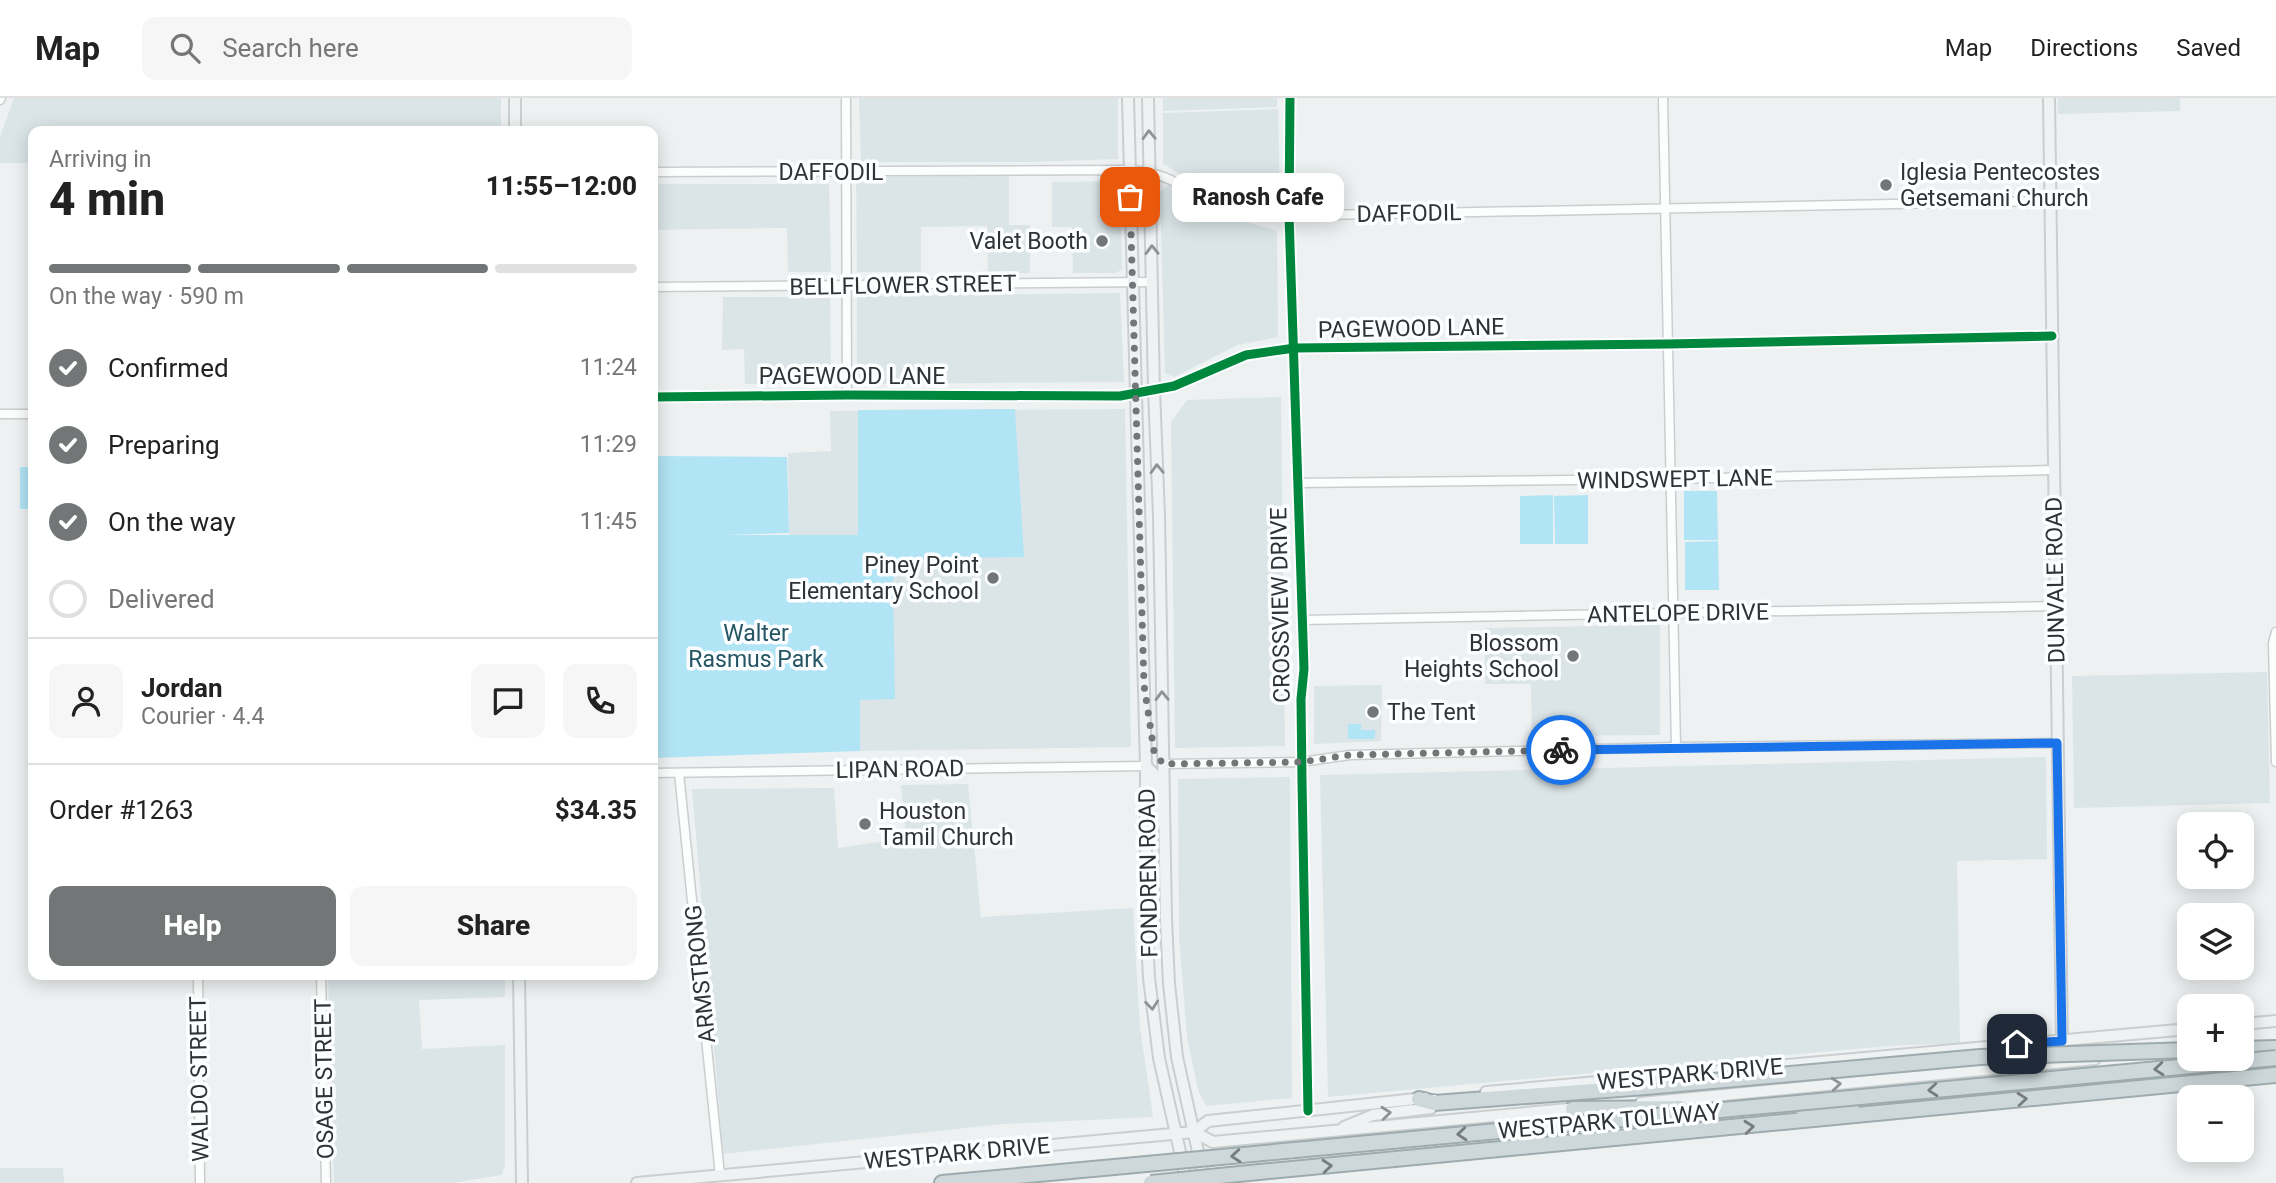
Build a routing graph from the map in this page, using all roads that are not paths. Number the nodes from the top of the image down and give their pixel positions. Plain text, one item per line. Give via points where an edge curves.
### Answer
1 (515, 98) edge
2 (846, 98) edge
3 (1128, 98) edge
4 (1148, 98) edge
5 (1290, 98) edge
6 (1662, 98) edge
7 (2049, 98) edge
8 (515, 126) edge
9 (1130, 170) junction
10 (1151, 171) junction
11 (658, 172) edge
12 (846, 172) junction
13 (2050, 201) junction
14 (1666, 208) junction
15 (1289, 215) junction
16 (1132, 282) junction
17 (1152, 282) junction
18 (847, 285) junction
19 (658, 286) edge
20 (2052, 337) junction
21 (1668, 344) junction
22 (1295, 348) junction
23 (1154, 390) junction
24 (1135, 393) junction
25 (847, 395) junction
26 (658, 397) edge
27 (0, 414) edge
28 (28, 414) edge
29 (2053, 470) junction
30 (1671, 480) junction
31 (1297, 483) junction
32 (1140, 516) junction
33 (1159, 516) junction
34 (2055, 606) junction
35 (1674, 613) junction
36 (1302, 620) junction
37 (2276, 632) edge
38 (1143, 634) junction
39 (1161, 635) junction
40 (1144, 685) junction
41 (2057, 743) junction
42 (1676, 747) junction
43 (1301, 762) junction
44 (2276, 762) edge
45 (1163, 764) junction
46 (1146, 765) junction
47 (658, 773) edge
48 (679, 773) junction
49 (1164, 832) junction
50 (1146, 918) junction
51 (1166, 919) junction
52 (198, 980) edge
53 (321, 980) edge
54 (519, 980) edge
55 (2276, 1021) edge
56 (2254, 1023) edge
57 (2177, 1030) edge
58 (1174, 1032) junction
59 (1155, 1033) junction
60 (2062, 1041) junction
61 (2276, 1041) edge
62 (2254, 1045) edge
63 (2254, 1047) edge
64 (2276, 1048) edge
65 (2177, 1050) edge
66 (2177, 1051) edge
67 (2276, 1058) edge
68 (2062, 1063) junction
69 (2276, 1075) edge
70 (1419, 1099) joint
71 (1434, 1100) junction
72 (1930, 1108) junction
73 (1573, 1109) junction
74 (1308, 1111) junction
75 (1194, 1132) junction
76 (1331, 1132) junction
77 (1176, 1134) junction
78 (720, 1175) junction
79 (200, 1183) edge
80 (326, 1183) edge
81 (522, 1183) edge
82 (637, 1183) edge
83 (942, 1183) edge
84 (1151, 1183) edge
85 (1187, 1183) edge
86 (1205, 1183) edge

1 - 8 main road
2 - 12 street
3 - 9 main road, FONDREN ROAD
10 -> 4 main road, FONDREN ROAD
5 - 15 street, CROSSVIEW DRIVE
6 - 14 street
7 - 13 main road, DUNVALE ROAD
9 - 10 street, DAFFODIL
9 - 12 street, DAFFODIL
9 - 16 main road, FONDREN ROAD
10 - 15 street, DAFFODIL via 1224,209
17 -> 10 main road, FONDREN ROAD
11 - 12 street, DAFFODIL
12 - 18 street
13 - 14 street, DAFFODIL
13 - 20 main road, DUNVALE ROAD
14 - 15 street, DAFFODIL
14 - 21 street
15 - 22 street, CROSSVIEW DRIVE
16 - 17 street, BELLFLOWER STREET
16 - 18 street, BELLFLOWER STREET
16 - 24 main road, FONDREN ROAD
17 - 23 main road, FONDREN ROAD
18 - 19 street, BELLFLOWER STREET
18 - 25 street
20 - 21 street, PAGEWOOD LANE
20 - 29 main road, DUNVALE ROAD
21 - 22 street, PAGEWOOD LANE
21 - 30 street
22 - 23 street, PAGEWOOD LANE via 1246,355
22 - 31 street, CROSSVIEW DRIVE
23 - 24 street, PAGEWOOD LANE
33 -> 23 main road, FONDREN ROAD
24 - 25 street, PAGEWOOD LANE
24 - 32 main road, FONDREN ROAD
25 - 26 street, PAGEWOOD LANE
27 - 28 street
29 - 30 street, WINDSWEPT LANE
29 - 34 main road, DUNVALE ROAD
30 - 31 street, WINDSWEPT LANE
30 - 35 street
31 - 36 street, CROSSVIEW DRIVE
32 - 33 main road
32 - 38 main road, FONDREN ROAD
33 - 39 main road, FONDREN ROAD
34 - 35 street, ANTELOPE DRIVE
34 - 41 main road, DUNVALE ROAD
35 - 36 street, ANTELOPE DRIVE
35 - 42 street
36 - 43 street, CROSSVIEW DRIVE
37 - 44 street
38 - 39 main road
38 - 40 main road, FONDREN ROAD
45 -> 39 main road, FONDREN ROAD
40 - 45 main road via 1154,751
40 - 46 main road, FONDREN ROAD
41 - 42 street
41 - 60 main road, DUNVALE ROAD
42 - 43 street via 1350,755
43 - 45 street
43 - 74 street, CROSSVIEW DRIVE
45 - 49 main road, FONDREN ROAD
46 - 48 street, LIPAN ROAD
46 - 49 main road via 1154,774 1155,803
46 - 50 main road, FONDREN ROAD
47 - 48 street, LIPAN ROAD
48 - 78 street, ARMSTRONG
49 - 51 main road, FONDREN ROAD
50 - 51 main road
50 -> 59 main road, FONDREN ROAD
51 - 58 main road, FONDREN ROAD
52 - 79 street, WALDO STREET
53 - 80 street, OSAGE STREET
54 - 81 main road
55 - 56 main road
57 - 60 main road, WESTPARK DRIVE
58 - 59 main road
58 - 75 main road, FONDREN ROAD
59 - 77 main road, FONDREN ROAD
60 - 68 main road, DUNVALE ROAD
60 - 71 main road, WESTPARK DRIVE
61 - 62 main road
63 - 64 highway
65 - 71 highway, bridge via 1980,1057 1646,1087
66 - 68 main road, WESTPARK DRIVE
67 -> 83 highway, WESTPARK TOLLWAY, bridge
73 -> 68 main road, WESTPARK DRIVE
72 -> 69 highway, WESTPARK TOLLWAY
70 - 71 highway
70 - 74 main road, WESTPARK DRIVE
76 -> 71 main road, WESTPARK DRIVE via 1373,1115 1431,1108
72 - 73 highway
84 -> 72 highway, WESTPARK TOLLWAY, bridge
73 - 76 main road, WESTPARK DRIVE
74 - 75 main road, WESTPARK DRIVE via 1208,1121
75 - 76 main road, WESTPARK DRIVE via 1213,1142
75 - 77 main road, WESTPARK DRIVE
75 - 86 main road, FONDREN ROAD
77 - 78 main road, WESTPARK DRIVE
77 - 85 main road, FONDREN ROAD
78 - 82 main road, WESTPARK DRIVE

